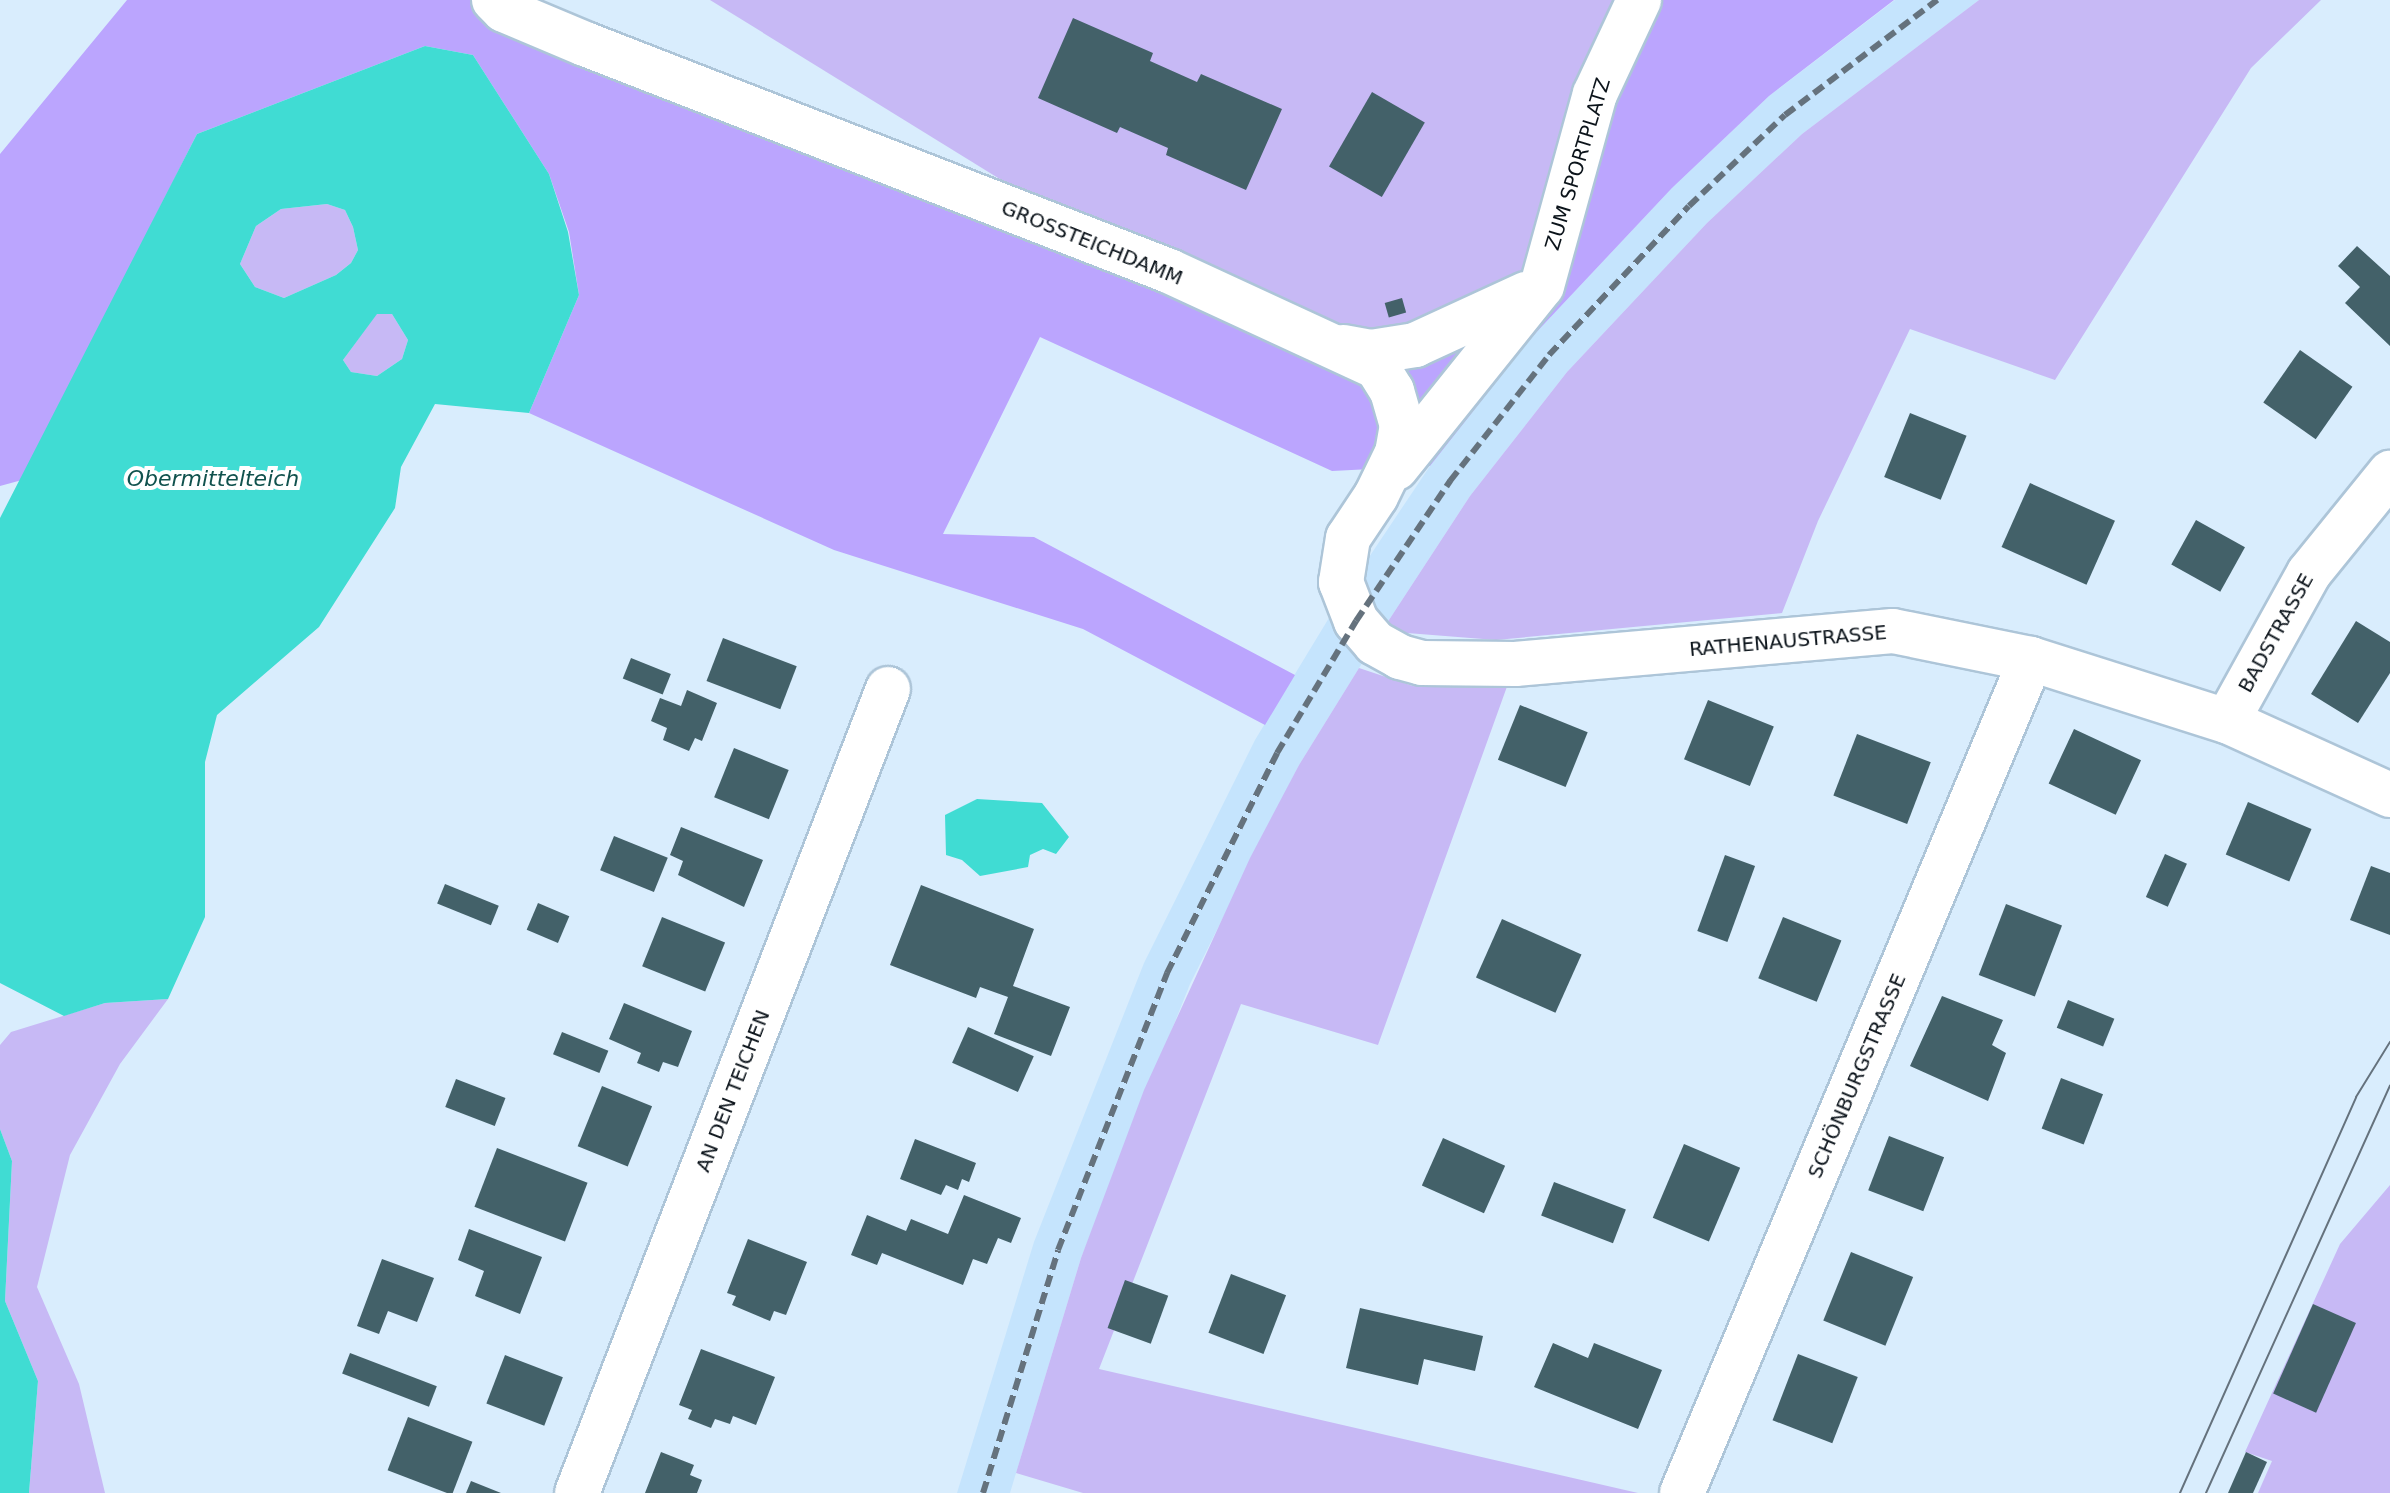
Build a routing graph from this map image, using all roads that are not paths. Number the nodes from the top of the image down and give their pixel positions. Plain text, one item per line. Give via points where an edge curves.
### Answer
1 (494, 0) edge
2 (1639, 0) edge
3 (1542, 286) junction
4 (1330, 345) junction
5 (2390, 473) edge
6 (1376, 496) junction
7 (1400, 657) joint
8 (2031, 659) junction
9 (888, 689) dead end
10 (2227, 721) junction
11 (2390, 795) edge
12 (577, 1493) edge
13 (1682, 1493) edge

1 - 4 street, GROSSTEICHDAMM via 504,10 585,44 1169,271
2 - 3 street, ZUM SPORTPLATZ via 1595,94
3 - 4 street via 1415,345 1371,352
3 - 6 street, ZUM SPORTPLATZ via 1446,400
4 - 6 street, GROSSTEICHDAMM via 1377,367 1392,391 1402,425 1397,453
5 - 10 street, BADSTRASSE via 2309,573
6 - 7 street, GROSSTEICHDAMM via 1348,538 1341,582 1356,621 1375,643
7 - 8 street, RATHENAUSTRASSE via 1422,663 1515,664 1893,631
8 - 10 street, RATHENAUSTRASSE
8 - 13 street, SCHÖNBURGSTRASSE
9 - 12 street, AN DEN TEICHEN
10 - 11 street, RATHENAUSTRASSE

